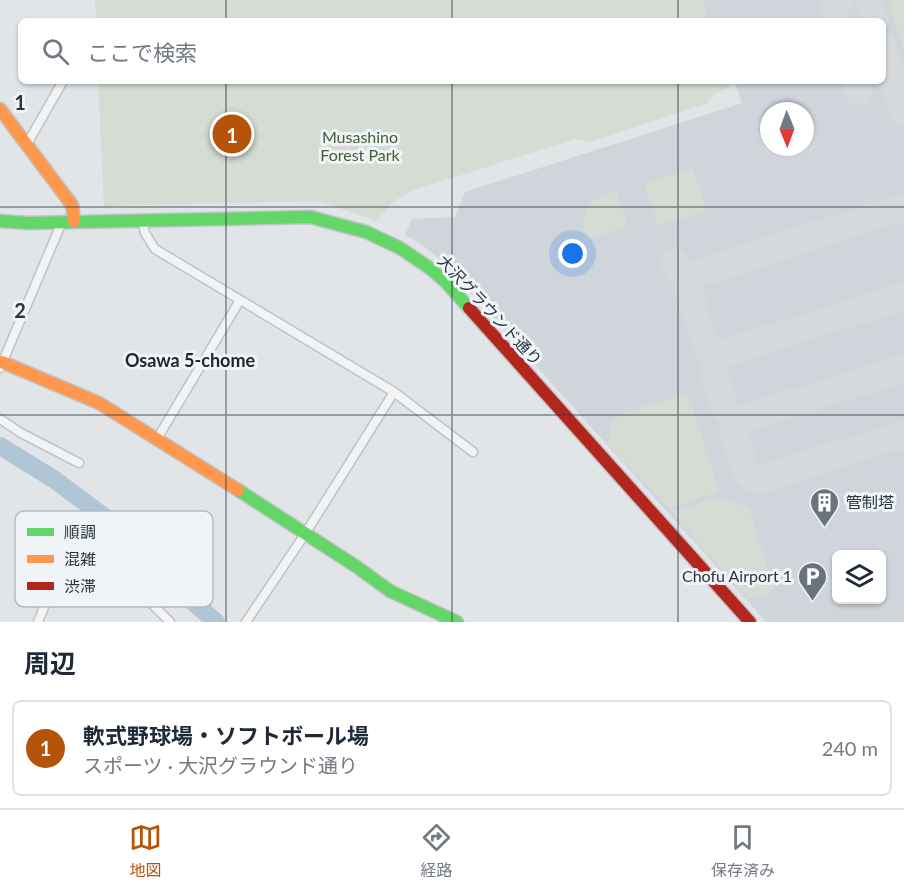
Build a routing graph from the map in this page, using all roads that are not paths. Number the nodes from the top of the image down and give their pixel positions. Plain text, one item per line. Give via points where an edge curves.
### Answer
1 (61, 84) edge
2 (0, 109) edge
3 (27, 144) junction
4 (142, 219) junction
5 (0, 220) edge
6 (68, 222) junction
7 (240, 300) junction
8 (1, 365) edge
9 (394, 392) junction
10 (0, 419) edge
11 (156, 439) junction
12 (473, 452) dead end
13 (79, 463) dead end
14 (305, 534) junction
15 (44, 607) edge
16 (155, 607) edge
17 (38, 622) edge
18 (170, 622) edge
19 (246, 622) edge
20 (457, 622) edge
21 (750, 622) edge

1 - 3 street
2 - 3 street
3 - 6 street via 72,205
4 - 6 street, 大沢グラウンド通り
4 - 7 street via 154,249
4 - 21 street, 大沢グラウンド通り via 310,217 353,227 407,251 446,282
5 - 6 street, 大沢グラウンド通り
6 - 8 street
7 - 9 street
7 - 11 street
8 - 11 street via 99,403
9 - 12 street
9 - 14 street
10 - 13 street
11 - 14 street
14 - 19 street
14 - 20 street via 390,591
15 - 17 street
16 - 18 street

